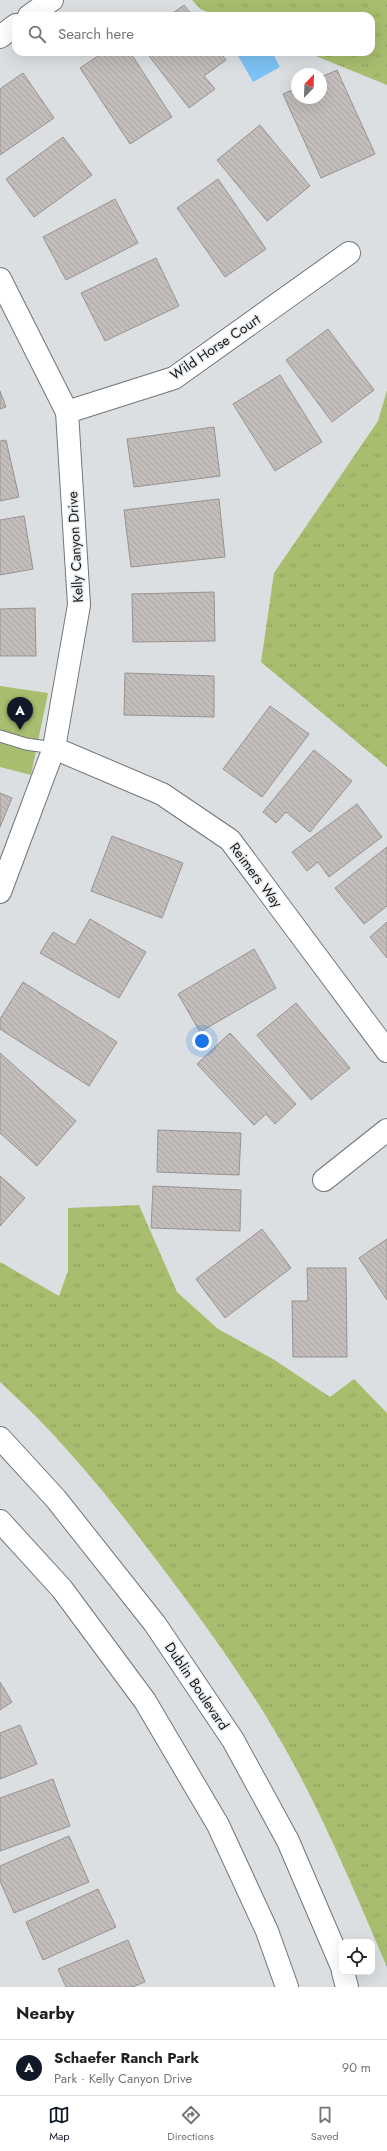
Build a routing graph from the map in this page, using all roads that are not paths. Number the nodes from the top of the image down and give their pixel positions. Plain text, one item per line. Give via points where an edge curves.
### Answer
1 (52, 0) edge
2 (35, 12) edge
3 (12, 28) edge
4 (0, 37) edge
5 (349, 253) dead end
6 (0, 279) edge
7 (67, 412) junction
8 (0, 736) edge
9 (54, 748) junction
10 (0, 892) edge
11 (387, 1051) edge
12 (387, 1130) edge
13 (324, 1180) dead end
14 (0, 1438) edge
15 (0, 1521) edge
16 (339, 1961) edge
17 (344, 1975) edge
18 (287, 1987) edge
19 (348, 1987) edge

1 - 2 street
3 - 4 street
5 - 7 street, Wild Horse Court via 174,378
6 - 7 street, Kelly Canyon Drive
7 - 9 street, Kelly Canyon Drive via 79,604
8 - 9 lane via 26,744
9 - 10 street, Kelly Canyon Drive
9 - 11 street, Reimers Way via 162,794 230,840
12 - 13 street
14 - 16 street, Dublin Boulevard via 56,1499 154,1624 233,1740 288,1841
15 - 18 street via 62,1589 145,1701 218,1825 267,1931
17 - 19 street

